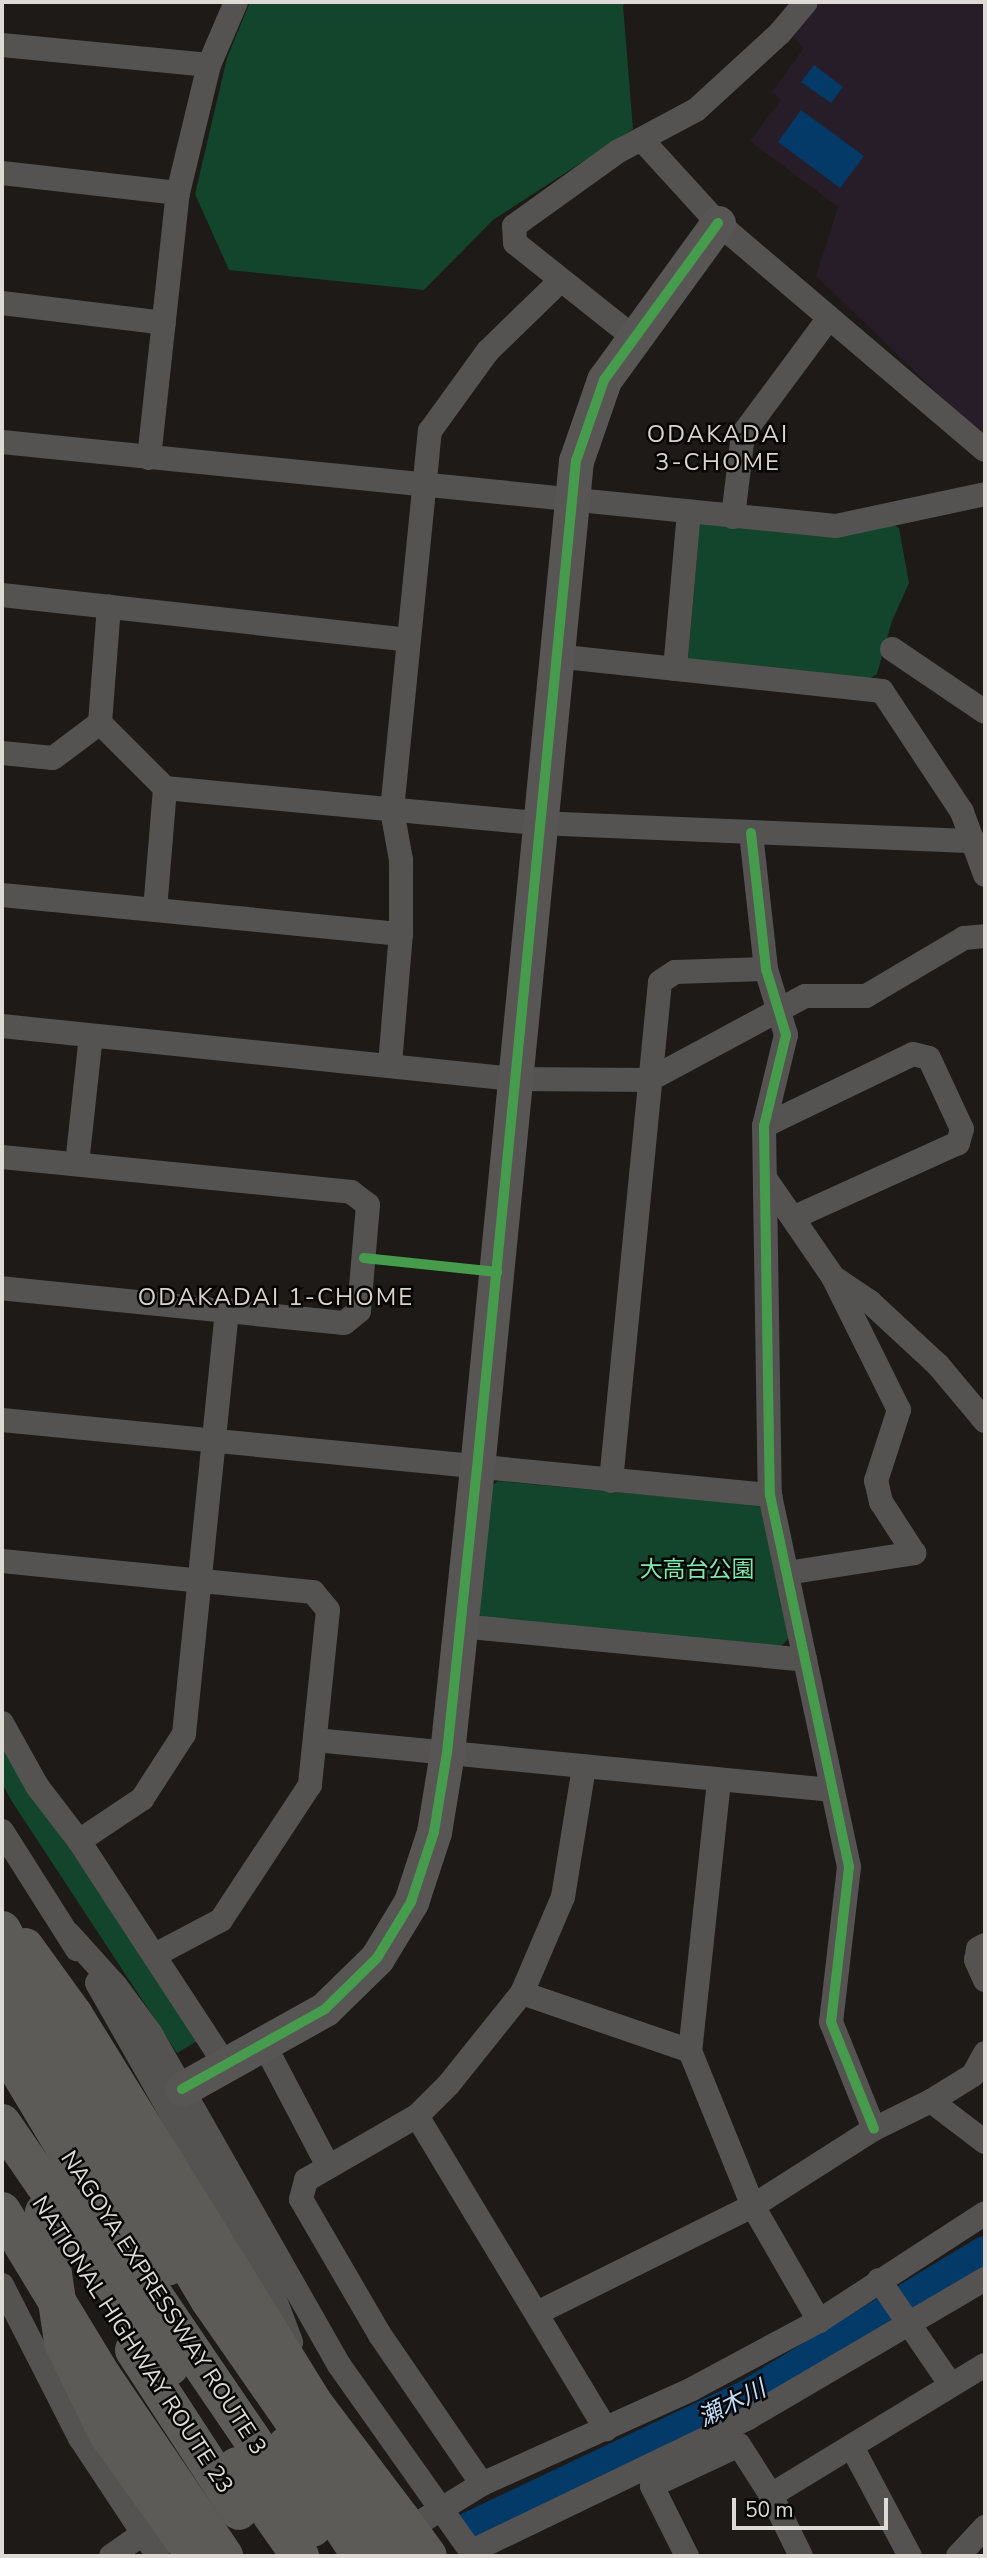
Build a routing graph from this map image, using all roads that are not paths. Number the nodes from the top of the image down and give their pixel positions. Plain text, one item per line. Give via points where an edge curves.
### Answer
1 (236, 2) edge
2 (806, 2) edge
3 (2, 45) edge
4 (209, 65) junction
5 (643, 141) junction
6 (2, 173) edge
7 (178, 193) junction
8 (718, 223) junction
9 (559, 282) junction
10 (2, 303) edge
11 (828, 319) junction
12 (164, 323) junction
13 (632, 336) junction
14 (2, 442) edge
15 (985, 450) edge
16 (149, 458) junction
17 (424, 486) junction
18 (985, 494) edge
19 (573, 502) junction
20 (689, 512) junction
21 (733, 517) junction
22 (2, 595) edge
23 (109, 606) junction
24 (407, 640) junction
25 (892, 649) dead end
26 (555, 656) junction
27 (675, 670) junction
28 (985, 712) edge
29 (100, 723) junction
30 (2, 753) edge
31 (165, 789) junction
32 (392, 810) junction
33 (538, 823) junction
34 (751, 833) junction
35 (975, 841) junction
36 (985, 875) edge
37 (2, 895) edge
38 (155, 910) junction
39 (401, 934) junction
40 (985, 936) edge
41 (766, 969) junction
42 (781, 1008) junction
43 (2, 1027) edge
44 (91, 1036) junction
45 (390, 1064) junction
46 (513, 1079) junction
47 (649, 1080) junction
48 (764, 1126) junction
49 (2, 1157) edge
50 (78, 1164) junction
51 (765, 1178) junction
52 (795, 1217) junction
53 (833, 1277) junction
54 (2, 1287) edge
55 (227, 1309) junction
56 (2, 1420) edge
57 (985, 1421) edge
58 (214, 1441) junction
59 (477, 1468) junction
60 (611, 1481) junction
61 (770, 1495) junction
62 (2, 1561) edge
63 (787, 1573) junction
64 (198, 1579) junction
65 (460, 1626) junction
66 (805, 1660) junction
67 (2, 1723) edge
68 (315, 1740) junction
69 (447, 1753) junction
70 (584, 1767) junction
71 (719, 1781) junction
72 (831, 1790) junction
73 (2, 1831) edge
74 (79, 1841) junction
75 (2, 1913) edge
76 (2, 1930) edge
77 (69, 1934) junction
78 (985, 1945) edge
79 (155, 1955) junction
80 (985, 1980) edge
81 (2, 1993) edge
82 (522, 1993) junction
83 (2, 2043) edge
84 (265, 2046) junction
85 (690, 2051) junction
86 (985, 2053) edge
87 (228, 2067) junction
88 (182, 2089) junction
89 (931, 2101) junction
90 (417, 2116) junction
91 (2, 2123) edge
92 (874, 2129) junction
93 (2, 2130) edge
94 (985, 2142) edge
95 (328, 2166) junction
96 (753, 2206) junction
97 (2, 2211) edge
98 (44, 2212) junction
99 (985, 2213) edge
100 (985, 2279) edge
101 (2, 2285) edge
102 (884, 2285) junction
103 (537, 2313) junction
104 (910, 2320) junction
105 (819, 2321) junction
106 (985, 2365) edge
107 (951, 2385) junction
108 (315, 2405) junction
109 (606, 2429) junction
110 (852, 2447) junction
111 (482, 2484) junction
112 (771, 2495) junction
113 (438, 2507) junction
114 (985, 2527) edge
115 (143, 2534) junction
116 (472, 2554) edge
117 (111, 2556) edge
118 (158, 2556) edge
119 (195, 2556) edge
120 (224, 2556) edge
121 (269, 2556) edge
122 (299, 2556) edge
123 (361, 2556) edge
124 (428, 2556) edge
125 (687, 2556) edge
126 (801, 2556) edge
127 (910, 2556) edge
128 (958, 2556) edge

1 - 4 street
2 - 5 street via 780,33 696,110
3 - 4 street
4 - 7 street
5 - 8 street
5 - 9 street via 617,152 514,226 515,243
6 - 7 street
7 - 12 street
8 - 11 street
8 - 13 street
9 - 13 street
9 - 17 street via 488,351 429,431
10 - 12 street
11 - 15 street
11 - 21 street via 743,434
12 - 16 street
13 - 19 street via 604,380 576,460
14 - 16 street
16 - 17 street
17 - 19 street
17 - 24 street
18 - 21 street via 836,526
19 - 20 street
19 - 26 street
20 - 21 street
20 - 27 street
22 - 23 street
23 - 24 street
23 - 29 street
24 - 32 street
25 - 28 street
26 - 27 street
26 - 33 street
27 - 35 street via 882,691 962,812
29 - 30 street via 53,758
29 - 31 street
31 - 32 street
31 - 38 street
32 - 33 street
32 - 39 street via 401,860
33 - 34 street
33 - 46 street
34 - 35 street
34 - 41 street
35 - 36 street
37 - 38 street
38 - 39 street
39 - 45 street
40 - 42 street via 964,938 866,996 806,996
41 - 42 street
41 - 47 street via 675,972 660,982
42 - 47 street
42 - 48 street via 786,1035
43 - 44 street
44 - 45 street
44 - 50 street
45 - 46 street
46 - 47 street
46 - 59 street
47 - 60 street
48 - 51 street
48 - 52 street via 913,1054 929,1058 962,1129 958,1143
49 - 50 street
50 - 55 street via 351,1192 369,1205 359,1311 344,1323
51 - 52 street
51 - 61 street
52 - 53 street
53 - 57 street via 870,1302 938,1365
53 - 63 street via 899,1410 876,1481 881,1502 914,1553
54 - 55 street
55 - 58 street
56 - 58 street
58 - 59 street
58 - 64 street
59 - 60 street
59 - 65 street
60 - 61 street
61 - 63 street
62 - 64 street
63 - 66 street
64 - 68 street via 313,1592 328,1610
64 - 74 street via 184,1734 142,1799
65 - 66 street
65 - 69 street
66 - 72 street
67 - 74 street via 37,1786
68 - 69 street
68 - 79 street via 310,1785 221,1920
69 - 70 street
69 - 84 street via 434,1832 411,1902 377,1958 325,2009
70 - 71 street
70 - 82 street via 562,1897
71 - 72 street
71 - 85 street
72 - 92 street via 849,1867 831,2022
73 - 77 street
74 - 79 street
75 - 108 highway via 74,2015
76 - 123 highway, bridge via 108,2130
77 - 88 street via 116,1986
77 - 108 street via 271,2289
78 - 80 street via 978,1949 976,1960
79 - 87 street
81 - 123 highway via 168,2267
82 - 85 street
82 - 90 street via 449,2084
83 - 123 highway, NAGOYA EXPRESSWAY ROUTE 3 via 143,2278
84 - 87 street
84 - 95 street
85 - 96 street
86 - 89 street via 973,2075
87 - 88 street
88 - 113 street via 339,2365
89 - 92 street
89 - 94 street
90 - 95 street
90 - 103 street
91 - 122 highway, NAGOYA EXPRESSWAY ROUTE 3
92 - 96 street
93 - 98 highway, NATIONAL HIGHWAY ROUTE 23
95 - 111 street via 306,2180 301,2199 380,2335
96 - 103 street
96 - 105 street
97 - 120 highway, bridge via 103,2377
98 - 119 highway via 63,2342 107,2433
98 - 121 highway, NATIONAL HIGHWAY ROUTE 23
99 - 102 street
100 - 104 street
101 - 115 street via 80,2438
102 - 104 street
102 - 105 street
103 - 109 street
104 - 107 street
104 - 116 street via 748,2418
105 - 109 street
106 - 107 street
107 - 110 street
108 - 124 highway, bridge
109 - 111 street
110 - 112 street
110 - 127 street
111 - 113 street
112 - 125 street via 739,2445 652,2486
112 - 126 street
113 - 116 street
113 - 123 street
114 - 128 street
115 - 117 street
115 - 118 street

